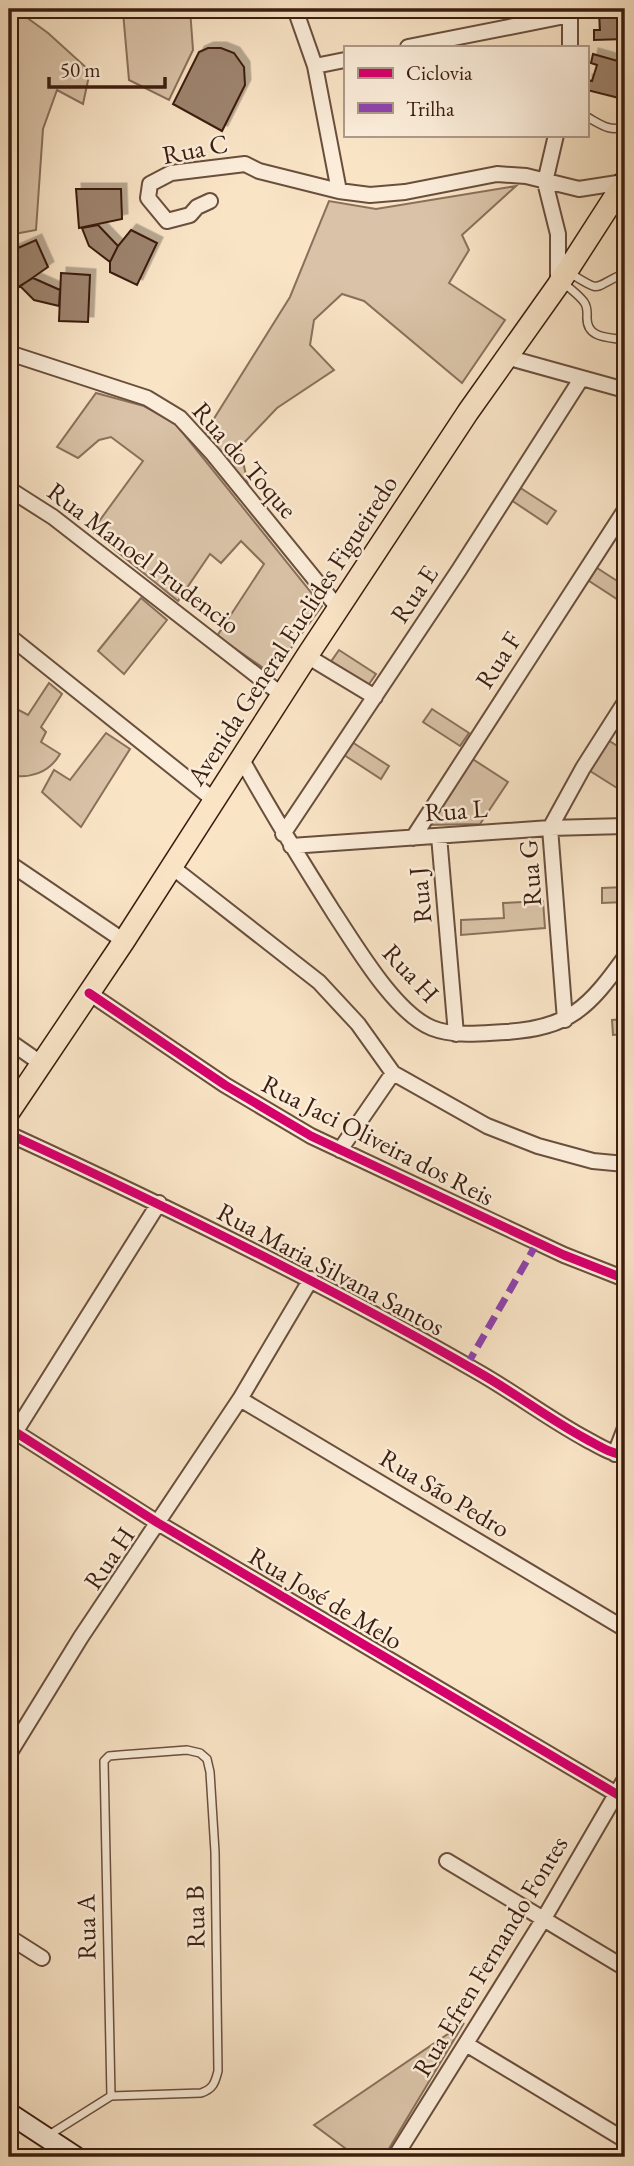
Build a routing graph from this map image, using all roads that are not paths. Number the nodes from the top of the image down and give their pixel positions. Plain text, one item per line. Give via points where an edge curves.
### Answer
1 (296, 9) edge
2 (570, 12) edge
3 (413, 46) edge
4 (570, 46) edge
5 (344, 60) edge
6 (315, 66) junction
7 (588, 118) edge
8 (625, 126) edge
9 (556, 136) edge
10 (545, 181) junction
11 (625, 181) edge
12 (339, 191) junction
13 (210, 201) dead end
14 (625, 273) edge
15 (562, 279) junction
16 (625, 340) edge
17 (9, 354) edge
18 (506, 357) junction
19 (582, 379) junction
20 (625, 390) edge
21 (9, 489) edge
22 (625, 510) edge
23 (339, 609) junction
24 (9, 636) edge
25 (307, 656) junction
26 (282, 695) junction
27 (375, 697) junction
28 (625, 702) edge
29 (241, 758) junction
30 (214, 800) junction
31 (625, 826) edge
32 (550, 828) junction
33 (439, 836) junction
34 (413, 838) junction
35 (287, 840) junction
36 (9, 863) edge
37 (172, 867) junction
38 (124, 941) junction
39 (625, 957) edge
40 (89, 993) junction
41 (565, 1020) junction
42 (456, 1034) junction
43 (9, 1041) edge
44 (42, 1064) junction
45 (393, 1073) junction
46 (9, 1112) edge
47 (9, 1133) edge
48 (340, 1150) junction
49 (625, 1164) edge
50 (159, 1203) junction
51 (311, 1279) junction
52 (625, 1279) edge
53 (240, 1399) junction
54 (625, 1428) edge
55 (11, 1434) edge
56 (620, 1455) edge
57 (158, 1524) junction
58 (625, 1629) edge
59 (9, 1754) edge
60 (106, 1759) joint
61 (625, 1779) edge
62 (621, 1796) edge
63 (447, 1861) dead end
64 (543, 1920) junction
65 (9, 1937) edge
66 (42, 1958) dead end
67 (625, 1968) edge
68 (466, 2044) junction
69 (111, 2096) junction
70 (9, 2113) edge
71 (46, 2137) junction
72 (625, 2140) edge
73 (76, 2157) edge
74 (395, 2157) edge

1 - 6 street
2 - 3 street
2 - 4 street
5 - 6 street
6 - 12 street
7 - 8 lane via 614,130
9 - 10 street
10 - 11 street, Rua C via 584,189
10 - 12 street, Rua C via 497,174 385,194
10 - 15 street via 554,210
11 - 15 main road, Avenida General Euclides Figueiredo
12 - 13 street, Rua C via 245,164 171,173 150,184 148,198 167,221 190,215
14 - 15 lane via 599,288
15 - 16 lane via 587,308 590,331
15 - 18 main road, Avenida General Euclides Figueiredo
17 - 23 street, Rua do Toque via 147,398 180,418
18 - 19 street
18 - 23 main road, Avenida General Euclides Figueiredo
19 - 20 street
19 - 27 street, Rua E
21 - 26 street, Rua Manoel Prudencio via 53,517
22 - 34 street, Rua F
23 - 25 main road, Avenida General Euclides Figueiredo
24 - 30 street
25 - 26 main road, Avenida General Euclides Figueiredo
25 - 27 street
26 - 29 main road, Avenida General Euclides Figueiredo
27 - 35 street, Rua E
28 - 32 street, Rua G
29 - 30 main road, Avenida General Euclides Figueiredo
29 - 35 street, Rua H
30 - 37 main road, Avenida General Euclides Figueiredo
31 - 32 street, Rua L
32 - 33 street, Rua L
32 - 41 street, Rua G
33 - 34 street, Rua L
33 - 42 street, Rua J
34 - 35 street, Rua L
35 - 42 street, Rua H via 373,974 412,1016
36 - 38 street
37 - 38 main road, Avenida General Euclides Figueiredo
37 - 45 street via 319,982 358,1024
38 - 40 main road, Avenida General Euclides Figueiredo
39 - 41 street, Rua H via 590,1001
40 - 44 main road, Avenida General Euclides Figueiredo
40 - 48 street, Rua Jaci Oliveira dos Reis via 225,1085
41 - 42 street, Rua H via 515,1031
43 - 44 street
44 - 46 main road, Avenida General Euclides Figueiredo
45 - 48 street
45 - 49 street via 465,1115 538,1146 593,1161
47 - 50 street, Rua Maria Silvana Santos
48 - 52 street, Rua Jaci Oliveira dos Reis
50 - 51 street, Rua Maria Silvana Santos
50 - 55 street
51 - 53 street, Rua H
51 - 56 street, Rua Maria Silvana Santos via 480,1373 567,1429
53 - 57 street, Rua H
53 - 58 street, Rua São Pedro
54 - 56 street
55 - 57 street, Rua José de Melo
57 - 59 street, Rua H
57 - 62 street, Rua José de Melo
60 - 69 lane, Rua A
60 - 69 lane, Rua B via 187,1751 200,1754 209,1762 215,1852 218,2071 214,2084 201,2093
61 - 62 street, Rua Efren Fernando Fontes
62 - 64 street, Rua Efren Fernando Fontes
63 - 64 street
64 - 67 street
64 - 68 street, Rua Efren Fernando Fontes
65 - 66 street
68 - 72 street
68 - 74 street, Rua Efren Fernando Fontes
69 - 71 lane
70 - 71 main road
71 - 73 main road

